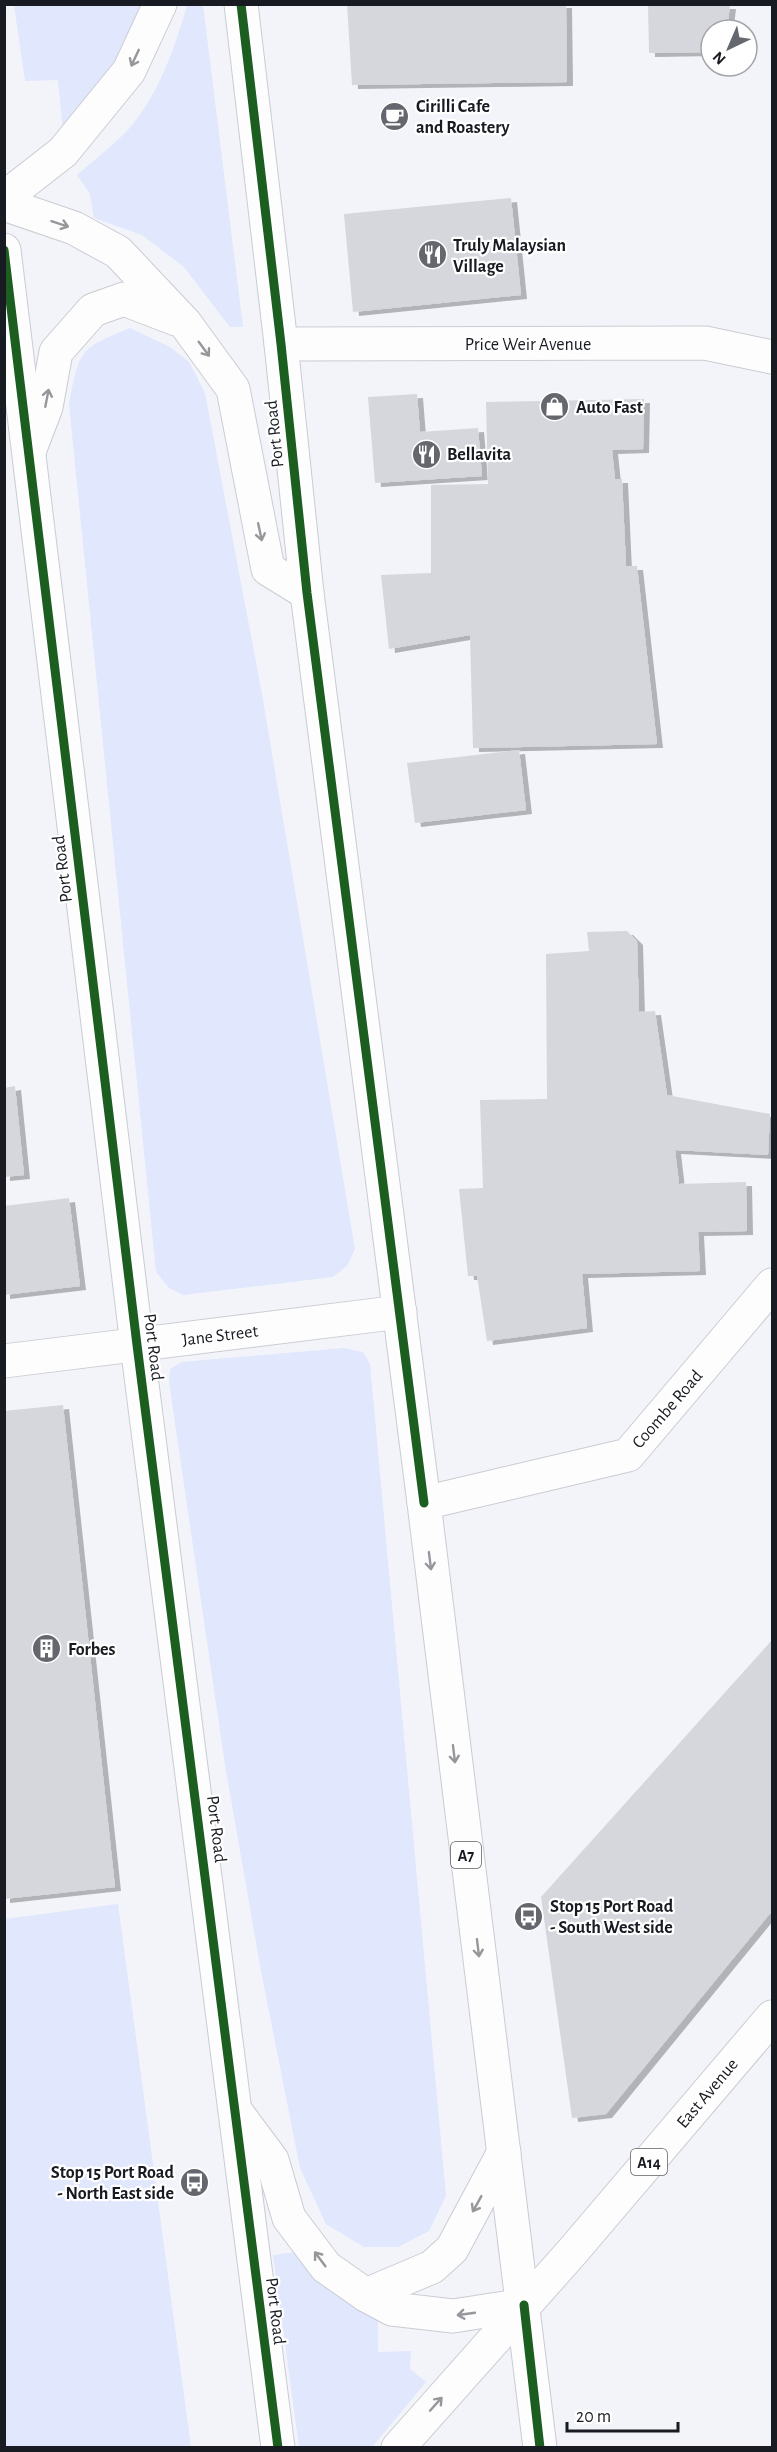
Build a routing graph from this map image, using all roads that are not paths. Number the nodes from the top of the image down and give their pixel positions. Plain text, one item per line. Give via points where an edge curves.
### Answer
1 (160, 4) edge
2 (241, 4) edge
3 (4, 198) edge
4 (4, 204) edge
5 (4, 250) edge
6 (185, 323) junction
7 (281, 344) junction
8 (772, 357) edge
9 (28, 453) junction
10 (307, 593) junction
11 (772, 1286) edge
12 (400, 1312) junction
13 (137, 1345) junction
14 (4, 1361) edge
15 (424, 1503) junction
16 (772, 2017) edge
17 (237, 2113) junction
18 (504, 2152) junction
19 (366, 2295) junction
20 (524, 2306) junction
21 (278, 2448) edge
22 (398, 2448) edge
23 (540, 2448) edge

1 -> 3 main road via 129,71 63,152
2 - 7 main road, Port Road / A7
4 -> 6 main road via 74,228 118,252
5 - 9 main road, Port Road
9 -> 6 main road via 46,407 56,352 93,310 124,299
6 -> 10 main road via 233,389 268,569
7 - 8 main road, Price Weir Avenue via 705,343
7 - 10 main road, Port Road / A7
9 - 13 main road, Port Road
10 - 12 main road, Port Road / A7
11 - 15 main road, Coombe Road via 628,1455
12 - 13 main road, Jane Street
12 - 15 main road, Port Road / A7
13 - 14 main road, Jane Street
13 - 17 main road, Port Road
15 -> 18 main road, Port Road / A7
16 - 20 main road, East Avenue / A14
19 -> 17 main road via 326,2268 290,2218 272,2160
17 - 21 main road, Port Road
18 -> 19 main road via 452,2249 432,2267
18 - 20 main road, Port Road / A7
20 -> 19 main road via 453,2316 392,2309
22 -> 20 main road, A14
20 - 23 main road, Port Road / A7

